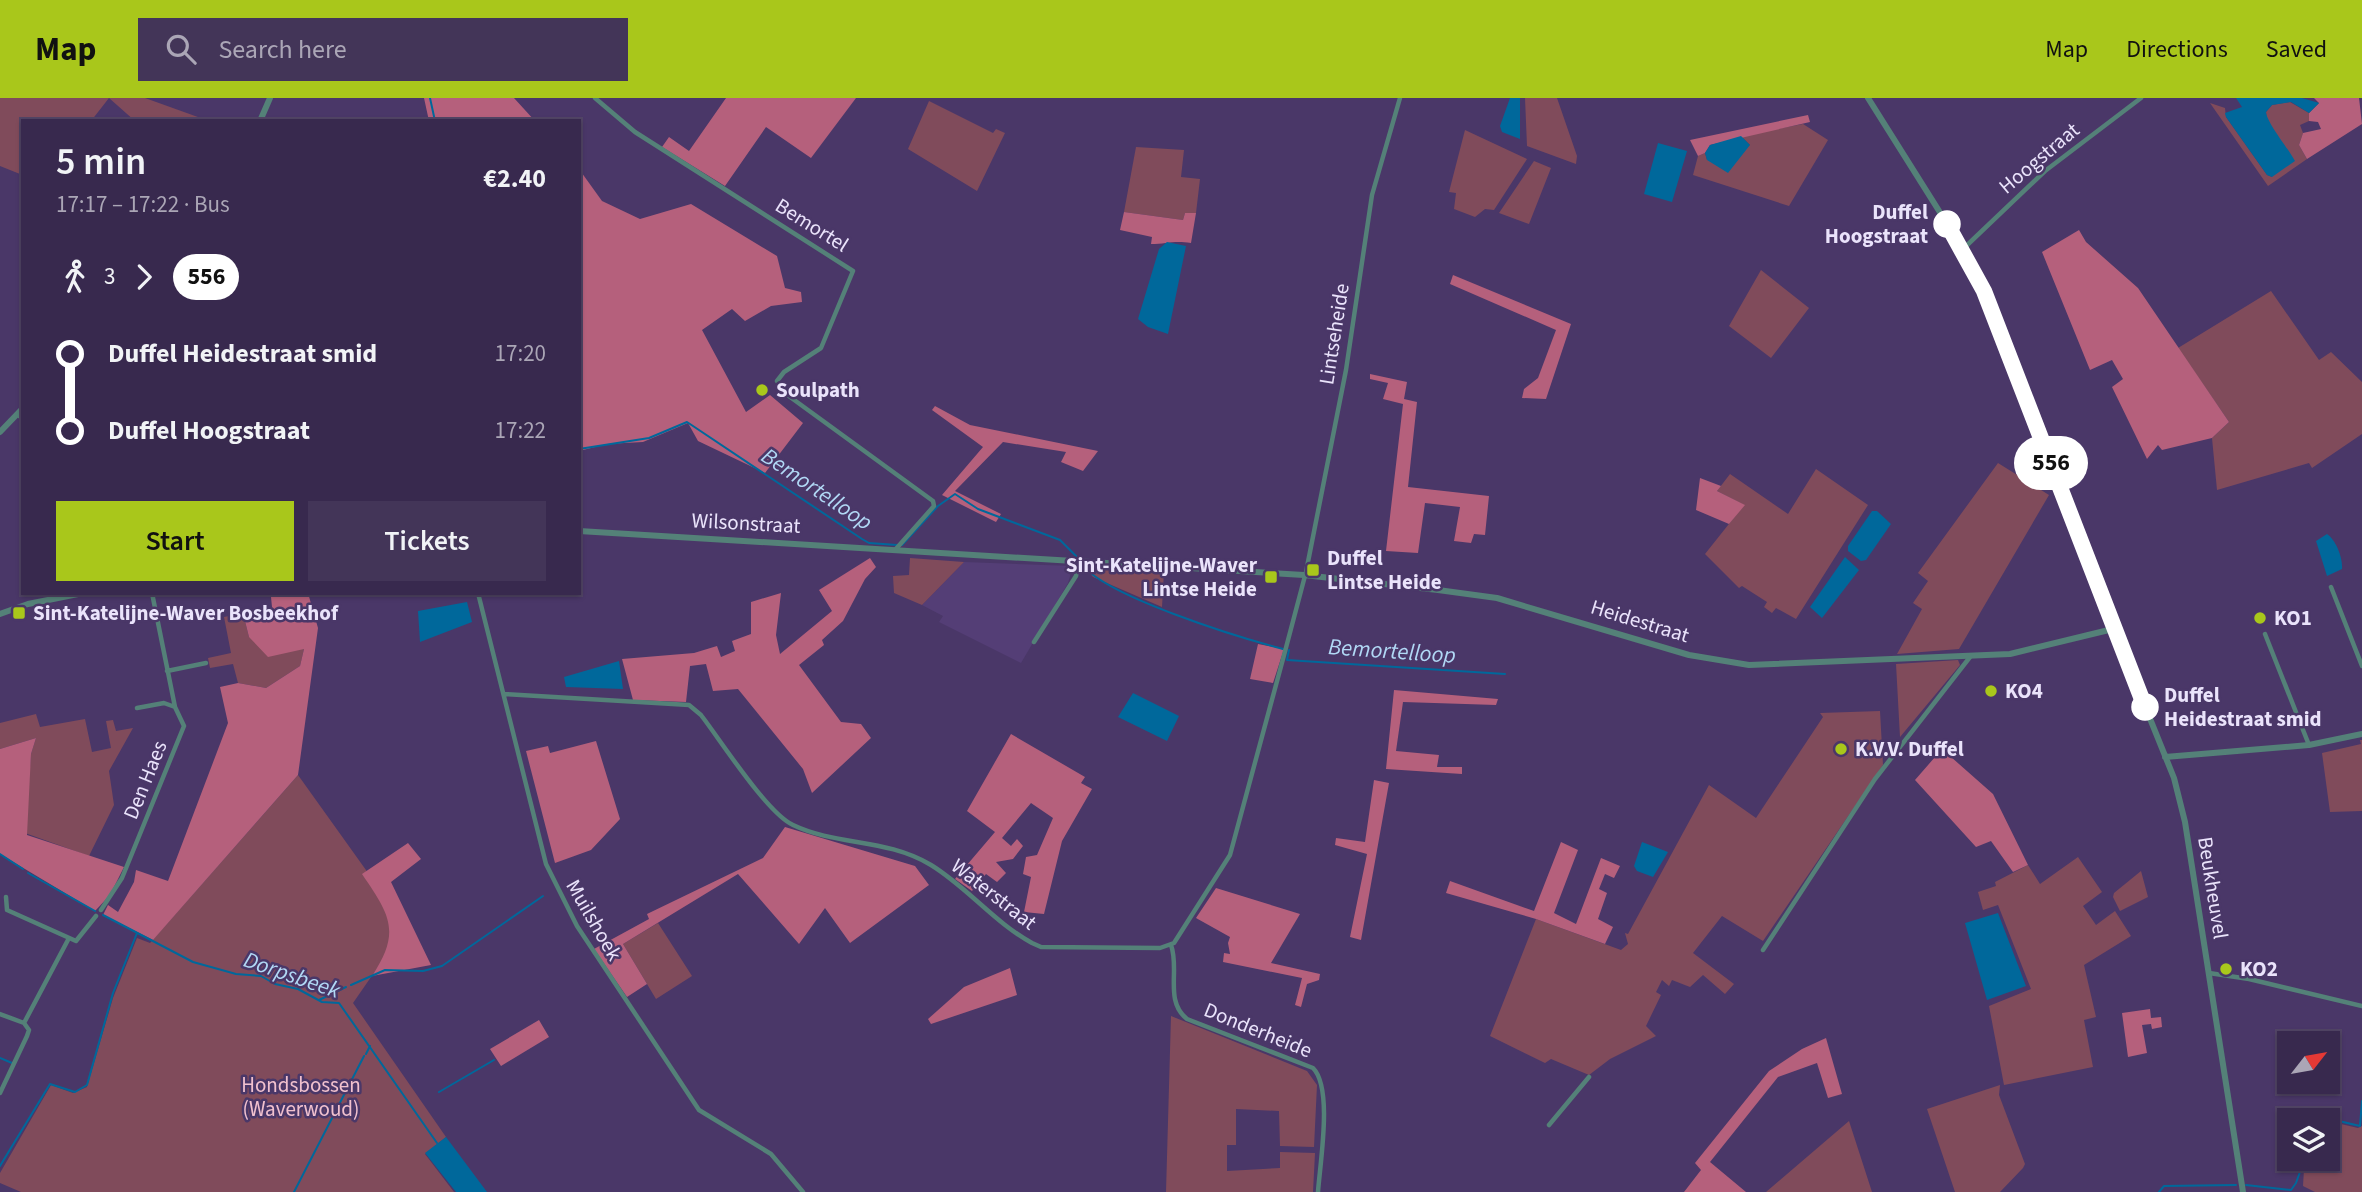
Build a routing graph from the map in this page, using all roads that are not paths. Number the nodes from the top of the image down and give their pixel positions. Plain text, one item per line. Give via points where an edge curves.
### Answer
1 (270, 98) edge
2 (595, 98) edge
3 (1400, 98) edge
4 (1868, 98) edge
5 (2141, 98) edge
6 (261, 119) edge
7 (1963, 249) junction
8 (21, 414) edge
9 (0, 432) edge
10 (581, 531) edge
11 (895, 551) junction
12 (1079, 562) junction
13 (1304, 575) junction
14 (2331, 587) dead end
15 (73, 595) edge
16 (152, 595) edge
17 (479, 595) edge
18 (0, 614) edge
19 (2113, 629) junction
20 (2265, 634) dead end
21 (1034, 642) dead end
22 (1970, 657) junction
23 (206, 663) dead end
24 (2362, 666) edge
25 (167, 671) junction
26 (504, 694) junction
27 (175, 707) junction
28 (137, 708) dead end
29 (2362, 734) edge
30 (2309, 745) junction
31 (2165, 757) junction
32 (6, 897) dead end
33 (101, 911) dead end
34 (96, 916) dead end
35 (69, 938) junction
36 (1171, 945) junction
37 (1762, 950) dead end
38 (2209, 973) junction
39 (2362, 998) edge
40 (2361, 1005) edge
41 (0, 1014) edge
42 (24, 1023) junction
43 (1589, 1077) dead end
44 (0, 1093) edge
45 (1549, 1125) dead end
46 (803, 1192) edge
47 (1318, 1192) edge
48 (2242, 1192) edge

1 - 6 street
2 - 11 street, Bemortel via 635,132 853,271 821,348 777,381 786,394 933,501 934,506
3 - 13 street, Lintseheide via 1372,195 1346,370
4 - 7 street
5 - 7 street, Hoogstraat via 2045,172
7 - 19 street via 2043,437
8 - 9 street
10 - 11 street, Wilsonstraat
11 - 12 street, Wilsonstraat
12 - 13 street, Wilsonstraat
12 - 21 street via 1076,576
13 - 22 street, Heidestraat via 1497,598 1689,655 1749,665
13 - 36 street via 1230,855
14 - 24 street
15 - 18 street
16 - 25 street, Den Haes
17 - 26 street, Muilshoek
19 - 22 street, Heidestraat via 2049,647
19 - 31 street
20 - 30 street
22 - 37 street via 1875,779
23 - 25 street
25 - 27 street, Den Haes
26 - 36 street, Waterstraat via 689,705 794,826 891,847 922,861 1023,939 1041,947
26 - 46 street, Muilshoek via 546,864 590,948 699,1110 771,1154
27 - 28 street, Den Haes via 164,703
27 - 33 street, Den Haes via 184,726 127,867
29 - 30 street
30 - 31 street
31 - 38 street, Beukheuvel via 2185,822
32 - 35 street via 8,911
34 - 35 street via 76,941
35 - 42 street
36 - 47 street, Donderheide via 1179,1013 1317,1072 1323,1090
38 - 40 street
38 - 48 street, Beukheuvel
39 - 40 street
41 - 42 street
42 - 44 street via 27,1036
43 - 45 street

